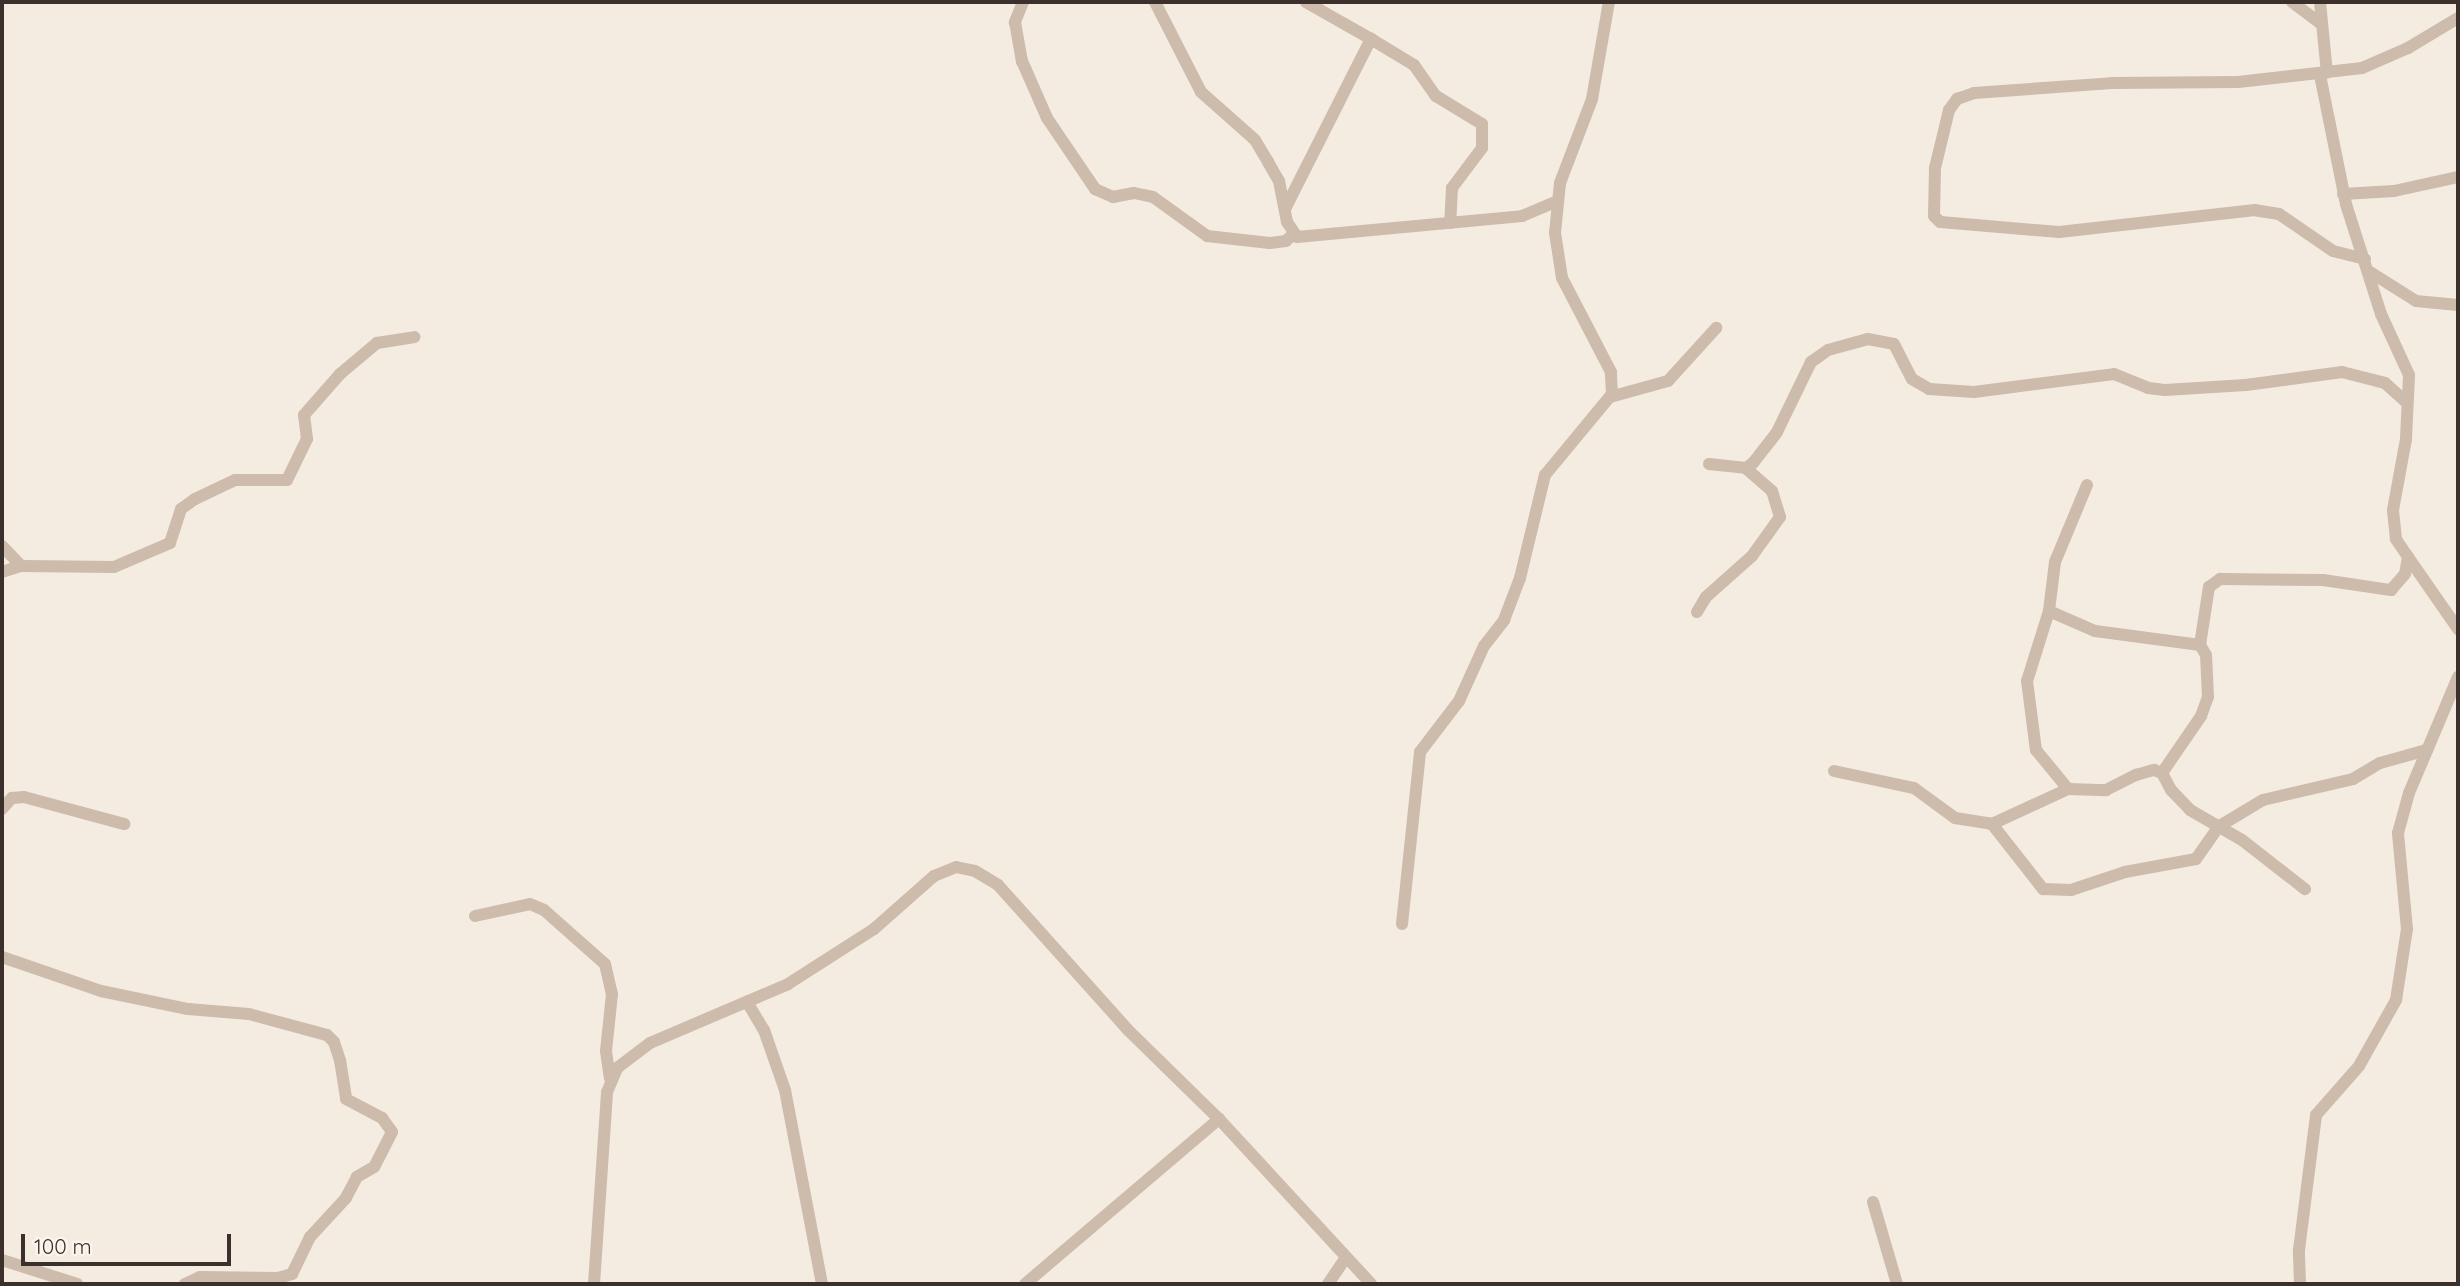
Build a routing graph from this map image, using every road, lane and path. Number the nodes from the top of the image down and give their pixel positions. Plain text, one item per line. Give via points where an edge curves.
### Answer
1 (1023, 2) edge
2 (1155, 2) edge
3 (1306, 2) edge
4 (1609, 2) edge
5 (2292, 2) edge
6 (2320, 2) edge
7 (2320, 23) junction
8 (2457, 23) edge
9 (1371, 39) junction
10 (2324, 74) junction
11 (2458, 177) edge
12 (2343, 194) junction
13 (1557, 201) junction
14 (1285, 209) junction
15 (1450, 223) junction
16 (1293, 234) junction
17 (2365, 259) junction
18 (2370, 272) junction
19 (2458, 305) edge
20 (1716, 328) dead end
21 (415, 337) dead end
22 (1610, 397) junction
23 (2406, 402) junction
24 (1709, 464) dead end
25 (1746, 468) junction
26 (2087, 485) dead end
27 (2, 546) edge
28 (2408, 557) junction
29 (21, 566) junction
30 (2, 572) edge
31 (2049, 611) junction
32 (1697, 612) dead end
33 (2458, 629) edge
34 (2200, 645) junction
35 (2458, 677) edge
36 (2427, 750) junction
37 (1833, 771) dead end
38 (2162, 773) junction
39 (2068, 789) junction
40 (2, 809) edge
41 (124, 824) dead end
42 (1992, 824) junction
43 (2218, 827) junction
44 (2305, 889) dead end
45 (475, 916) dead end
46 (1402, 924) dead end
47 (2, 957) edge
48 (747, 1003) junction
49 (610, 1078) junction
50 (1219, 1119) junction
51 (1873, 1202) dead end
52 (1345, 1259) junction
53 (2, 1260) edge
54 (77, 1284) edge
55 (185, 1284) edge
56 (594, 1284) edge
57 (822, 1284) edge
58 (1025, 1284) edge
59 (1328, 1284) edge
60 (1371, 1284) edge
61 (1897, 1284) edge
62 (2300, 1284) edge

1 - 16 street via 1015,22 1022,61 1047,118 1095,189 1113,197 1134,193 1153,197 1207,236 1270,243 1286,241
2 - 14 street via 1201,92 1261,150 1279,181
3 - 9 street
4 - 13 street via 1592,99
5 - 7 street
6 - 7 street
7 - 10 street
8 - 10 street via 2386,59
9 - 14 street
9 - 15 street via 1414,65 1436,96 1453,102 1482,124 1482,148 1452,188
10 - 12 street
10 - 17 street via 2112,83 1974,93 1957,99 1940,140 1934,216 1940,222 2045,233 2255,210 2279,214 2333,251
11 - 12 street via 2394,191
12 - 17 street
13 - 15 street via 1522,216
13 - 22 street via 1556,259 1611,372
14 - 16 street
15 - 16 street via 1304,239
17 - 18 street
18 - 19 street via 2416,301
18 - 23 street via 2390,339 2409,375
20 - 22 street via 1668,382
21 - 29 street via 377,343 340,374 304,415 307,439 287,480 235,480 195,499 181,509 170,543 114,567
22 - 46 street via 1545,475 1520,578 1504,620 1484,646 1459,701 1420,752
23 - 25 street via 2385,383 2342,372 2165,390 2114,374 1975,392 1929,389 1912,379 1894,344 1868,339 1828,350 1811,362 1777,432
23 - 28 street via 2406,439 2393,519 2396,539
24 - 25 street
25 - 32 street via 1772,491 1780,517 1752,555 1706,597
26 - 31 street via 2054,562
27 - 29 street
28 - 33 street
28 - 34 street via 2405,574 2391,590 2323,580 2220,579 2209,587
29 - 30 street
31 - 34 street via 2095,631
31 - 39 street via 2030,670 2028,703 2036,750
34 - 38 street via 2206,655 2208,698
35 - 36 street
36 - 43 street via 2380,762 2353,779 2263,800
36 - 62 street via 2398,833 2407,929 2396,1000 2359,1066 2316,1115 2299,1250
37 - 42 street via 1914,788 1955,818
38 - 39 street via 2154,770 2136,775 2106,790
38 - 43 street via 2180,800
39 - 42 street
40 - 41 street via 12,798 24,797
42 - 43 street via 2043,889 2071,890 2125,872 2196,859
43 - 44 street
45 - 49 street via 530,904 544,910 605,964 612,994 606,1051
47 - 55 street via 101,990 188,1009 249,1014 327,1035 337,1051 346,1099 382,1118 392,1132 374,1167 357,1177 346,1198 310,1237 292,1274 278,1278 200,1277
48 - 49 street via 650,1043
48 - 50 street via 788,984 874,929 934,876 965,867 998,885 1147,1049
48 - 57 street via 764,1030 785,1090
49 - 56 street
50 - 52 street
50 - 58 street
51 - 61 street
52 - 59 street
52 - 60 street
53 - 54 street

